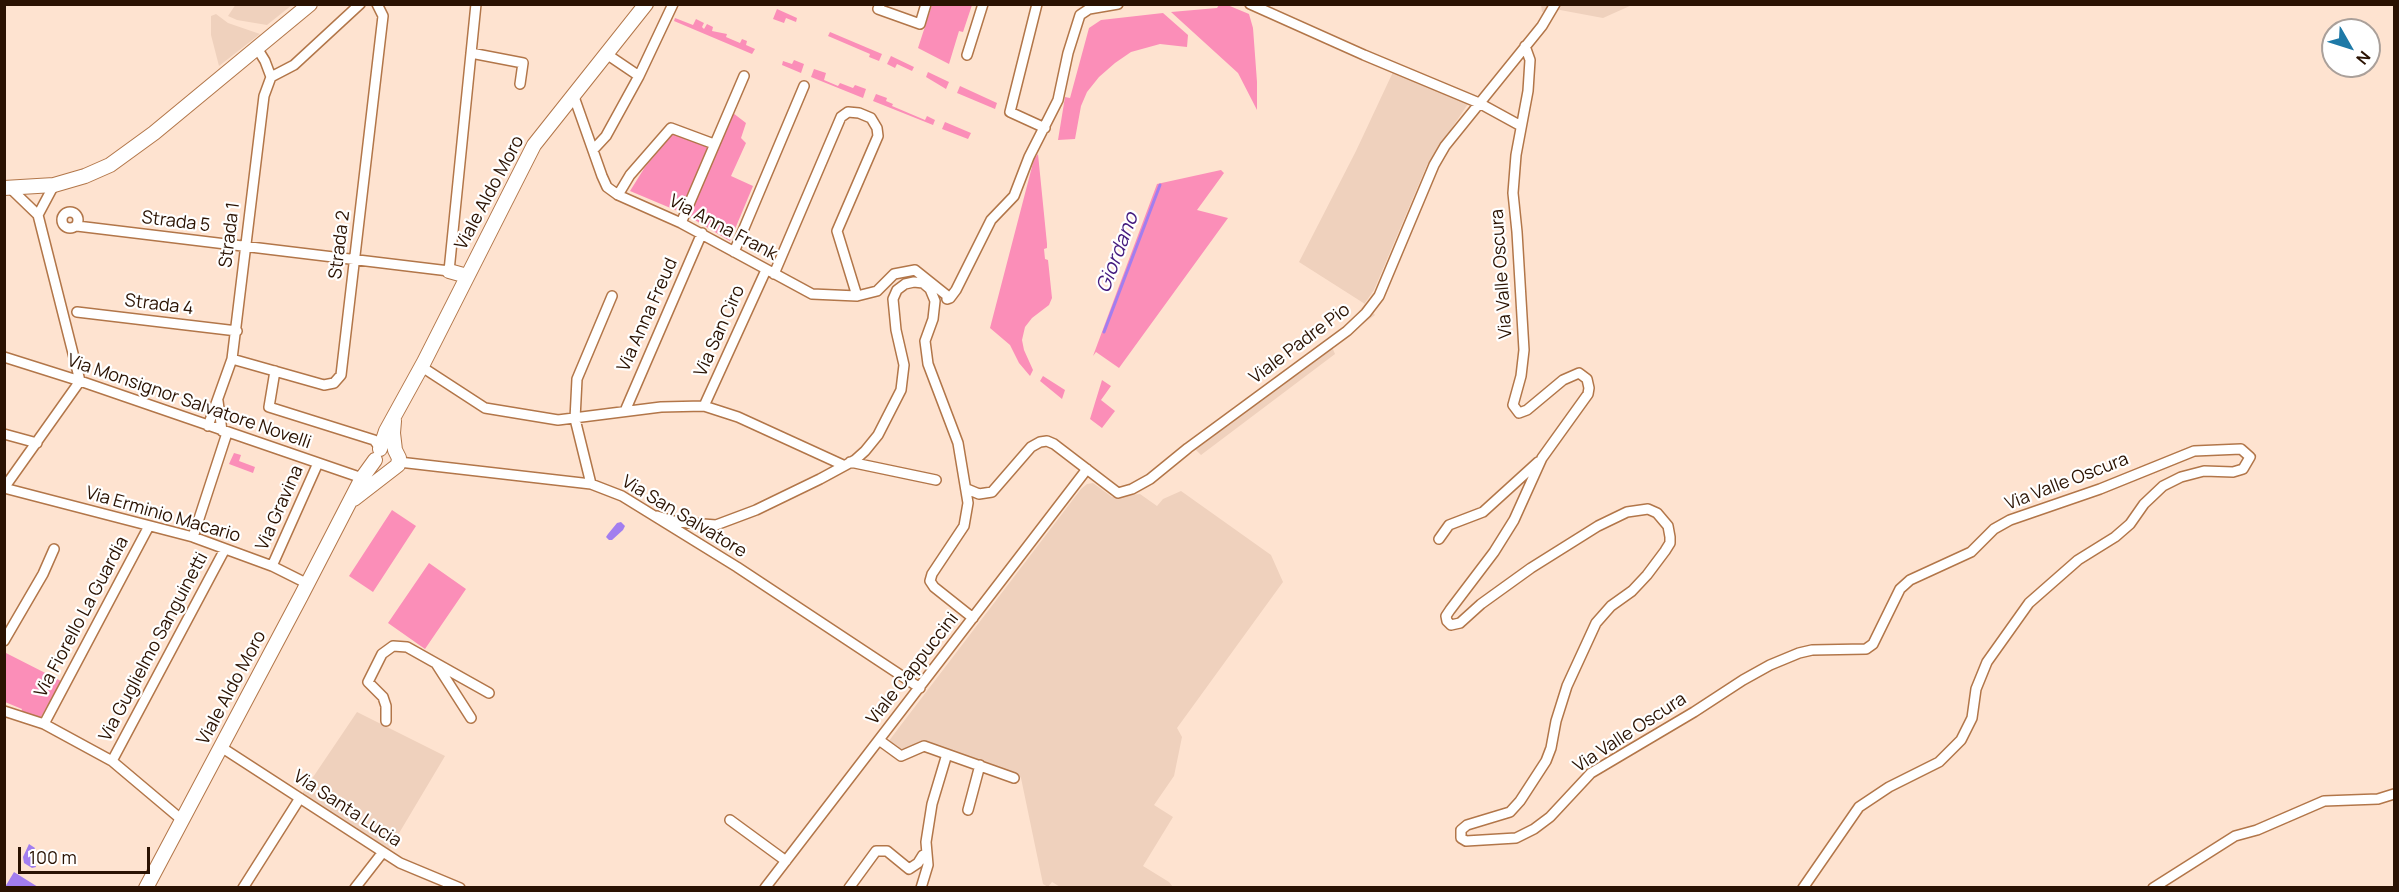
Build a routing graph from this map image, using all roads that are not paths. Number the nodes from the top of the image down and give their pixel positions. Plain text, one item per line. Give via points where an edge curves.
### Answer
1 (310, 4) edge
2 (360, 4) edge
3 (377, 4) edge
4 (476, 4) edge
5 (646, 4) edge
6 (673, 4) edge
7 (880, 4) edge
8 (926, 4) edge
9 (983, 4) edge
10 (1037, 4) edge
11 (1118, 4) edge
12 (1251, 4) edge
13 (1545, 4) edge
14 (1555, 4) edge
15 (1546, 18) junction
16 (1524, 46) junction
17 (257, 48) junction
18 (471, 53) junction
19 (605, 53) junction
20 (967, 55) dead end
21 (639, 76) junction
22 (744, 76) dead end
23 (271, 78) junction
24 (520, 84) dead end
25 (804, 86) dead end
26 (573, 94) junction
27 (1479, 103) junction
28 (1521, 126) junction
29 (1045, 129) junction
30 (714, 144) junction
31 (593, 150) junction
32 (54, 185) junction
33 (7, 188) edge
34 (618, 195) junction
35 (38, 215) junction
36 (681, 222) junction
37 (77, 226) dead end
38 (702, 233) junction
39 (245, 247) junction
40 (734, 252) junction
41 (355, 258) junction
42 (449, 271) junction
43 (770, 272) junction
44 (467, 276) junction
45 (612, 296) dead end
46 (857, 296) junction
47 (950, 298) junction
48 (935, 301) junction
49 (77, 312) dead end
50 (237, 331) junction
51 (4, 357) edge
52 (232, 359) junction
53 (422, 367) junction
54 (275, 371) junction
55 (80, 381) junction
56 (217, 399) junction
57 (704, 406) junction
58 (625, 411) junction
59 (394, 416) junction
60 (575, 419) junction
61 (208, 426) junction
62 (225, 432) junction
63 (4, 434) edge
64 (37, 443) junction
65 (378, 453) junction
66 (1542, 458) junction
67 (396, 460) junction
68 (318, 463) junction
69 (846, 464) junction
70 (1087, 469) junction
71 (362, 478) junction
72 (936, 480) dead end
73 (591, 484) junction
74 (4, 488) edge
75 (967, 489) junction
76 (348, 504) junction
77 (657, 516) junction
78 (149, 526) junction
79 (193, 537) junction
80 (1439, 540) dead end
81 (54, 549) dead end
82 (225, 549) junction
83 (272, 566) junction
84 (308, 584) junction
85 (973, 618) junction
86 (4, 641) edge
87 (436, 663) junction
88 (920, 688) junction
89 (489, 693) dead end
90 (4, 711) edge
91 (471, 718) dead end
92 (386, 721) dead end
93 (44, 724) junction
94 (879, 740) junction
95 (221, 747) junction
96 (947, 754) junction
97 (112, 761) junction
98 (980, 765) junction
99 (1014, 778) dead end
100 (2394, 794) edge
101 (300, 798) junction
102 (968, 810) dead end
103 (182, 820) junction
104 (730, 820) dead end
105 (383, 852) junction
106 (927, 854) junction
107 (786, 861) junction
108 (146, 888) edge
109 (243, 888) edge
110 (355, 888) edge
111 (460, 888) edge
112 (765, 888) edge
113 (849, 888) edge
114 (921, 888) edge
115 (1803, 888) edge
116 (2153, 888) edge

1 - 17 main road
2 - 23 street via 294,65
3 - 41 street, Strada 2 via 383,16
4 - 18 street
5 - 19 main road, Viale Aldo Moro
6 - 21 street
7 - 8 street via 878,9 920,24
9 - 20 street
10 - 29 street via 1010,112
11 - 29 street via 1089,9 1080,15 1058,100
12 - 27 street
13 - 15 street
14 - 15 street, Viale Padre Pio
15 - 16 street, Viale Padre Pio
16 - 27 street, Viale Padre Pio
16 - 28 street, Via Valle Oscura via 1530,60
17 - 23 street
17 - 32 main road via 122,158 98,171
18 - 24 street via 523,63
18 - 42 street
19 - 21 street
19 - 26 main road, Viale Aldo Moro
21 - 31 street via 606,136
22 - 30 street
23 - 39 street, Strada 1 via 264,96
25 - 40 street
26 - 31 street
26 - 44 main road, Viale Aldo Moro via 534,145
27 - 28 street
27 - 70 street, Viale Padre Pio via 1434,165 1379,296 1347,331 1139,486 1118,493
28 - 66 street, Via Valle Oscura via 1513,193 1524,350 1513,405 1520,413 1527,410 1563,380 1579,373 1589,383 1588,394
29 - 47 street via 1014,196 991,220
30 - 34 street via 671,128
30 - 36 street
31 - 34 street via 607,187
32 - 33 main road
32 - 35 street
33 - 35 street
34 - 36 street, Via Anna Frank
35 - 55 street
36 - 38 street, Via Anna Frank
37 - 39 street, Strada 5
38 - 40 street, Via Anna Frank
38 - 58 street, Via Anna Freud
39 - 41 street, Strada 5
39 - 50 street, Strada 1
40 - 43 street, Via Anna Frank
41 - 42 street, Strada 5
41 - 54 street, Strada 2 via 341,375 334,383 324,385
42 - 44 main road
43 - 46 street, Via Anna Frank via 812,294
43 - 46 street, Via San Ciro via 841,117 848,112 859,113 871,118 878,135 837,231
43 - 57 street, Via San Ciro
44 - 53 main road, Viale Aldo Moro
45 - 60 street via 577,379
46 - 47 street, Via Anna Frank via 877,291 894,274 915,270
47 - 48 street
48 - 69 street via 930,289 919,282 904,284 894,294 896,330 904,365 901,390 878,435 866,451
48 - 75 street via 925,341 928,364 958,443
49 - 50 street, Strada 4
50 - 52 street, Strada 1
51 - 55 street, Via Monsignor Salvatore Novelli
52 - 54 street, Strada 2
52 - 56 street, Strada 1
53 - 59 main road, Viale Aldo Moro
53 - 60 street via 485,408 558,420
54 - 65 street via 268,408 374,440
55 - 61 street, Via Monsignor Salvatore Novelli
55 - 64 street
56 - 61 street, Strada 1
56 - 62 street
57 - 58 street
57 - 69 street
58 - 60 street
59 - 65 main road, Viale Aldo Moro
59 - 67 main road
60 - 73 street
61 - 62 street, Via Monsignor Salvatore Novelli
62 - 68 street, Via Monsignor Salvatore Novelli
62 - 79 street
63 - 64 street
64 - 74 street
65 - 67 main road via 388,447
65 - 67 main road via 381,470
65 - 71 main road, Viale Aldo Moro
66 - 80 street via 1484,512 1449,525
66 - 115 street, Via Valle Oscura via 1514,520 1446,616 1451,625 1460,623 1531,568 1628,512 1648,509 1657,513 1668,526 1670,543 1647,575 1596,623 1567,686 1546,761 1520,801 1510,812 1467,825 1460,834 1466,841 1516,838 1534,829 1592,773 1770,665 1812,650 1866,649 1873,644 1900,589 1910,580 1971,552 1994,529 2010,520 2194,451 2241,449 2250,457 2243,469 2204,471 2163,486 2130,524 2078,560 2029,603 1987,662 1976,689 1972,718 1961,740 1939,762 1888,787 1859,807
67 - 73 street, Via San Salvatore
67 - 76 main road, Viale Aldo Moro
68 - 71 street, Via Monsignor Salvatore Novelli
68 - 83 street, Via Gravina
69 - 72 street
69 - 77 street via 756,510 716,525
70 - 75 street via 1054,444 1040,441 992,492 979,494
70 - 85 street, Viale Cappuccini
71 - 76 main road, Viale Aldo Moro
73 - 77 street, Via San Salvatore
74 - 78 street, Via Erminio Macario
75 - 85 street via 964,526 930,581
76 - 84 main road, Viale Aldo Moro
77 - 88 street, Via San Salvatore
78 - 79 street, Via Erminio Macario
78 - 93 street, Via Fiorello La Guardia
79 - 82 street, Via Erminio Macario
81 - 86 street
82 - 83 street, Via Erminio Macario
82 - 97 street, Via Guglielmo Sanguinetti
83 - 84 street, Via Erminio Macario
84 - 95 main road, Viale Aldo Moro
85 - 88 street, Viale Cappuccini
87 - 89 street
87 - 91 street
87 - 92 street via 407,646 393,646 382,654 368,682 383,697
88 - 94 street, Viale Cappuccini
90 - 93 street
93 - 97 street
94 - 96 street via 901,756 924,746
94 - 107 street, Viale Cappuccini
95 - 101 street, Via Santa Lucia
95 - 103 main road, Viale Aldo Moro
96 - 98 street
96 - 106 street via 932,804
97 - 103 street
98 - 99 street
98 - 102 street
100 - 116 street via 2378,799 2324,801 2235,836
101 - 105 street, Via Santa Lucia
101 - 109 street
103 - 108 main road, Viale Aldo Moro
104 - 107 street
105 - 110 street
105 - 111 street, Via Santa Lucia
106 - 113 street via 909,869 887,851 876,850
106 - 114 street
107 - 112 street, Viale Cappuccini

